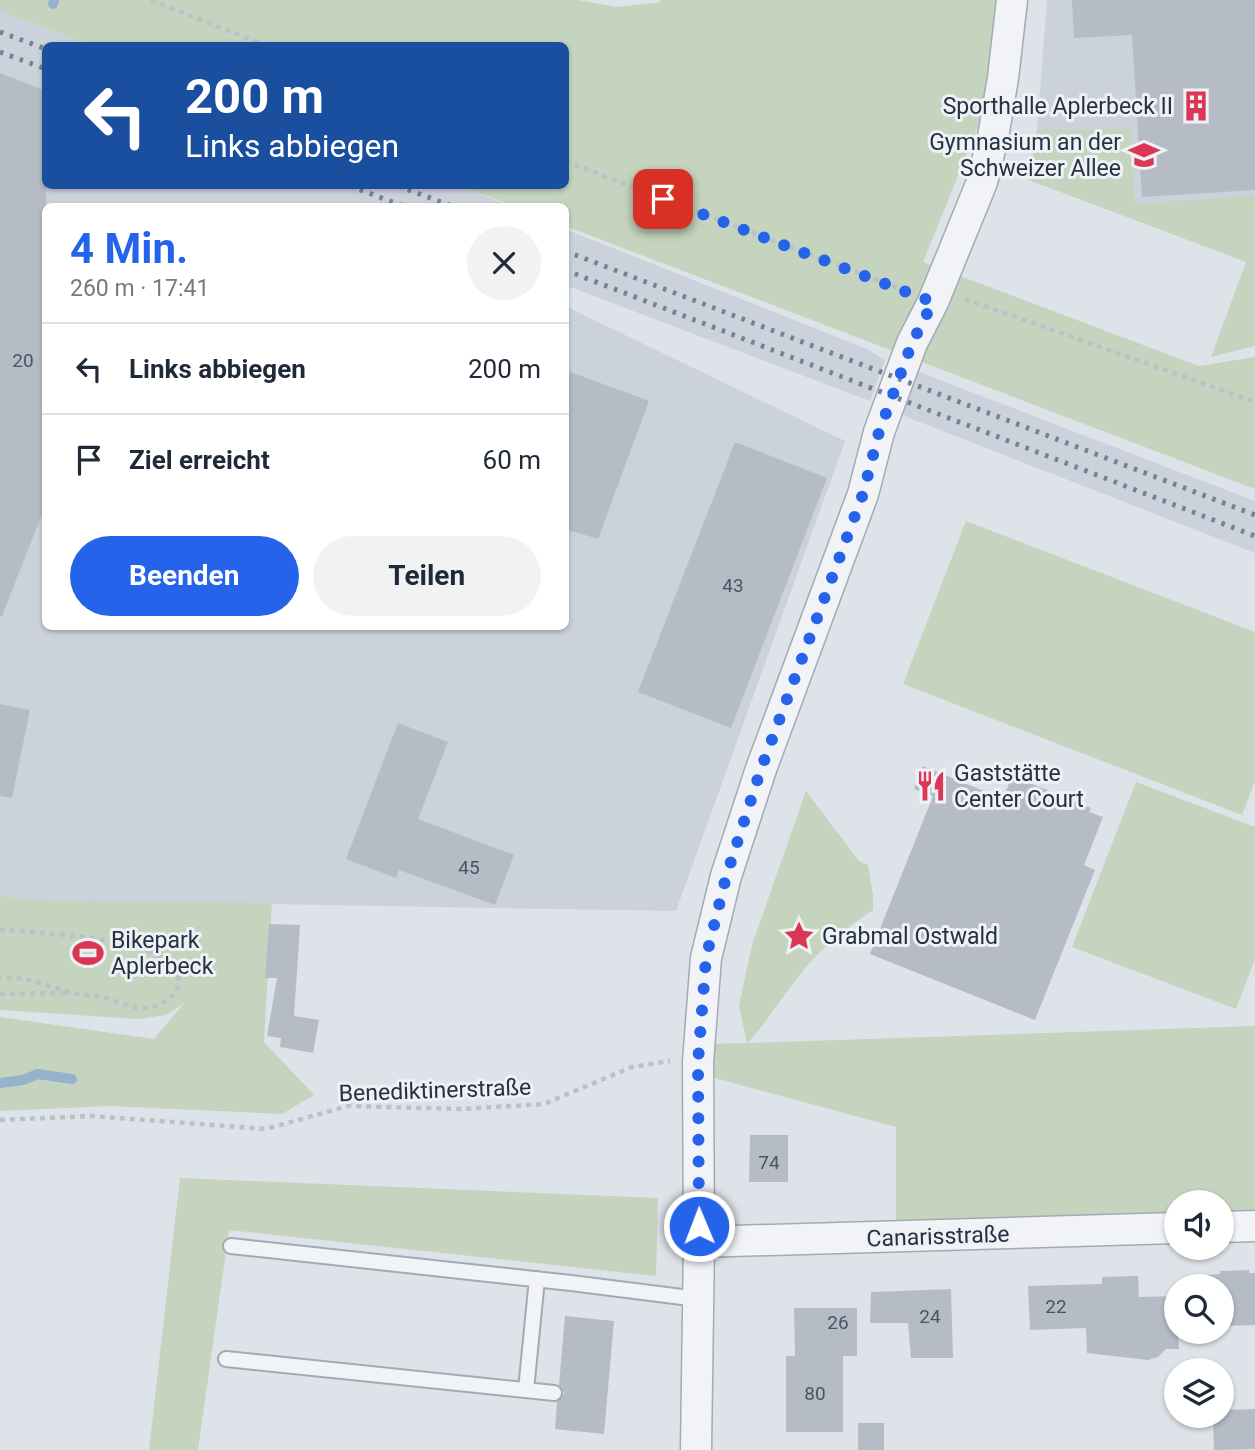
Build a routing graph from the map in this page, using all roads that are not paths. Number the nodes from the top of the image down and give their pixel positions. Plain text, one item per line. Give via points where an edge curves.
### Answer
1 (1012, 0) edge
2 (1255, 1226) edge
3 (1234, 1227) edge
4 (1164, 1228) edge
5 (699, 1242) junction
6 (231, 1245) dead end
7 (537, 1279) junction
8 (698, 1299) junction
9 (226, 1359) dead end
10 (526, 1390) junction
11 (554, 1393) dead end
12 (696, 1450) edge

1 - 5 street via 1005,66 982,182 879,432 863,494 726,877 706,958 698,1062
2 - 3 street
4 - 5 street, Canarisstraße
5 - 8 street
6 - 7 lane
7 - 8 lane
7 - 10 lane
8 - 12 street
9 - 10 lane
10 - 11 lane

